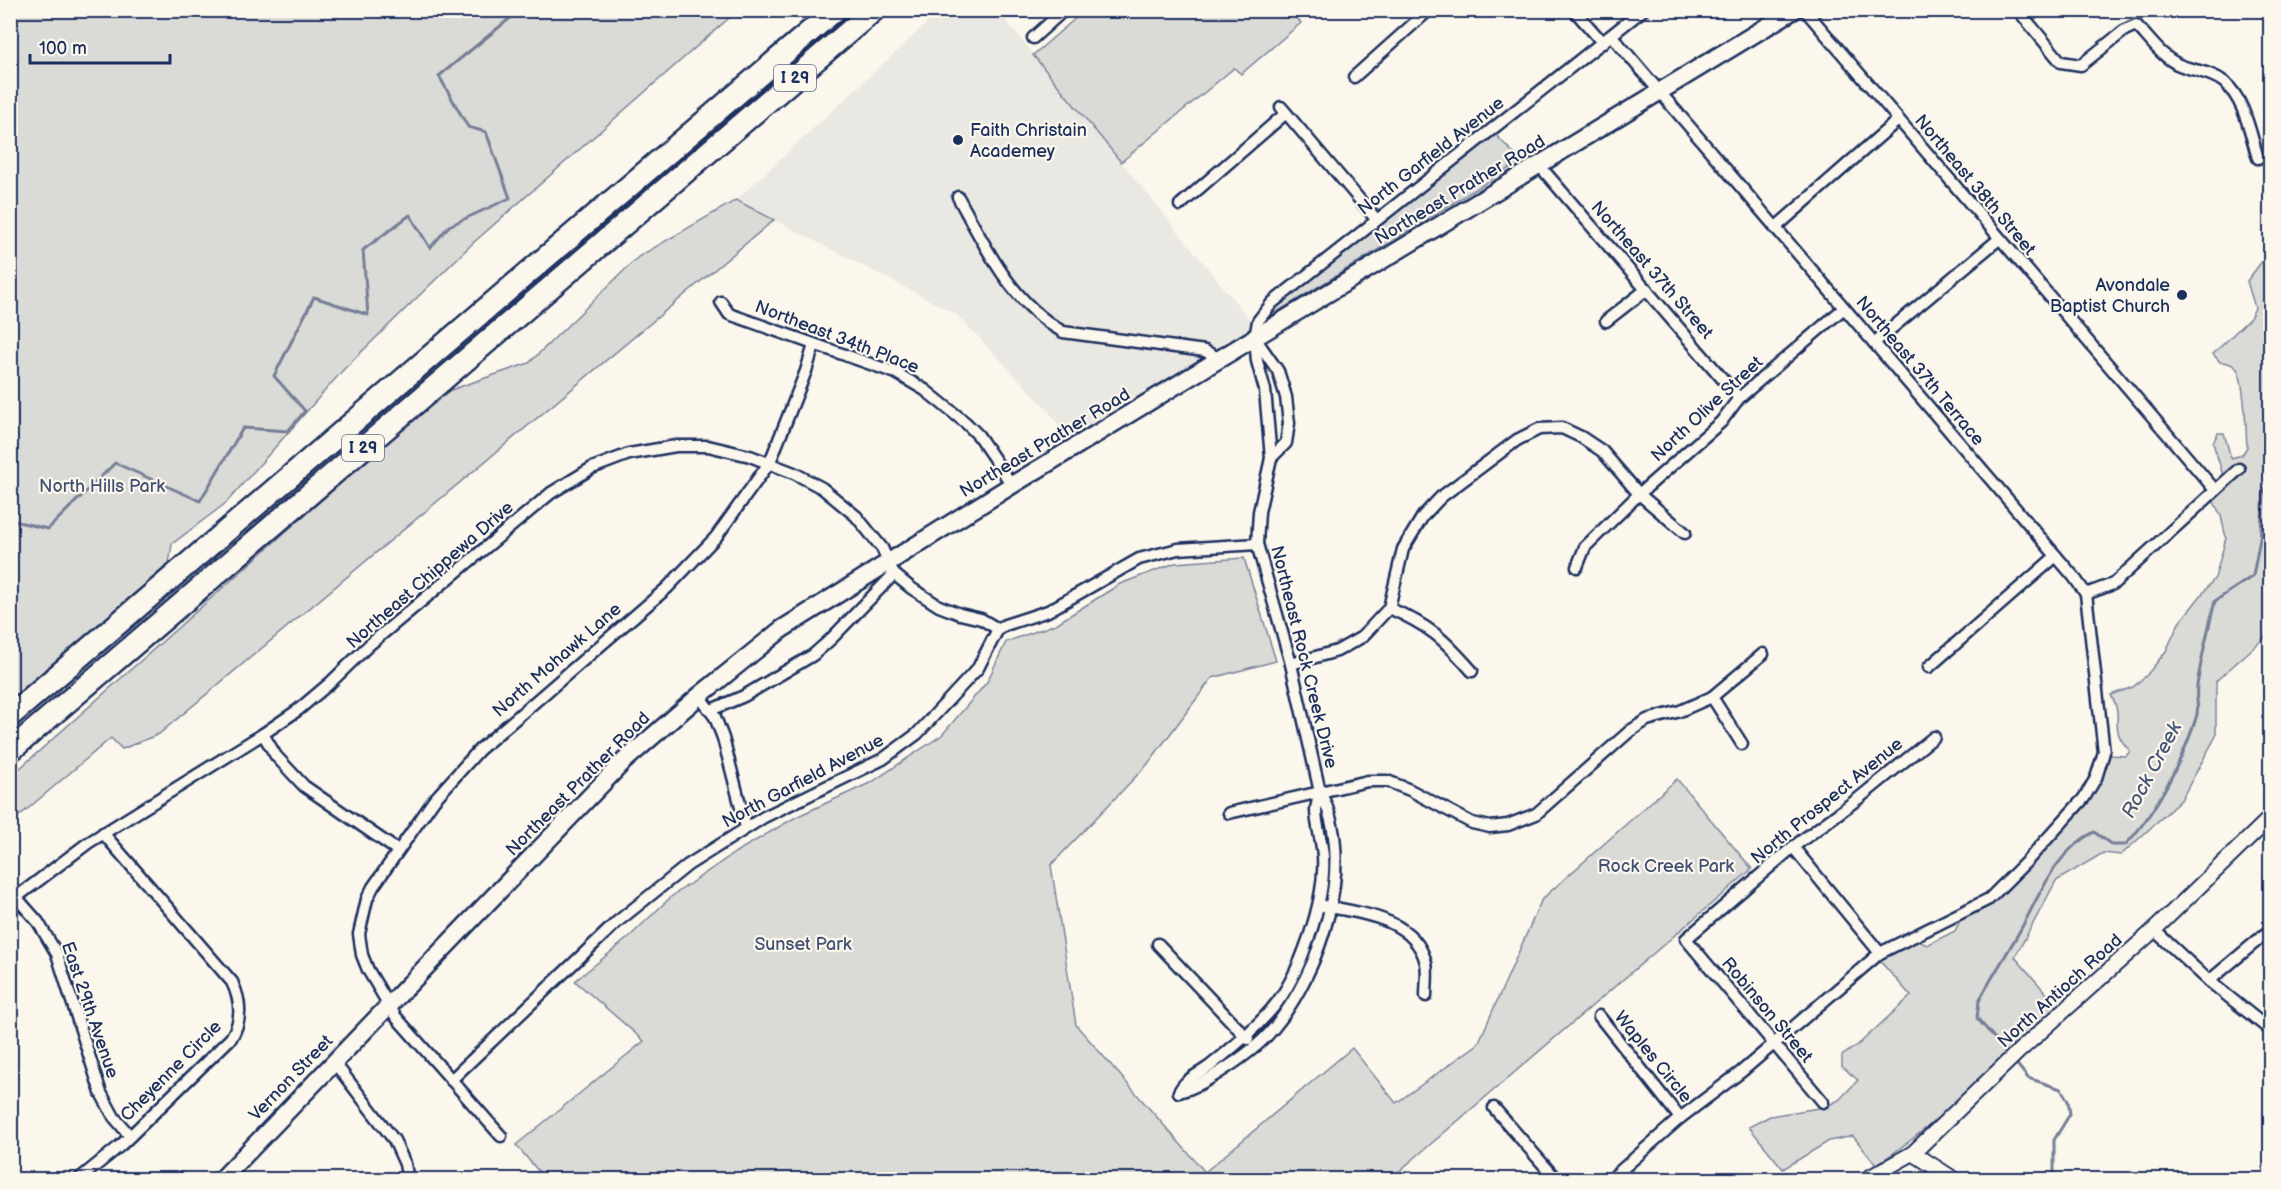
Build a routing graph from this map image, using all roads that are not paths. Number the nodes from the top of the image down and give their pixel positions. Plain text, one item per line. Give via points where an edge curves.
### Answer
1 (835, 10) edge
2 (874, 10) edge
3 (1064, 10) edge
4 (1429, 10) edge
5 (1574, 10) edge
6 (1643, 10) edge
7 (1794, 10) edge
8 (1805, 10) edge
9 (2018, 10) edge
10 (1612, 36) junction
11 (1034, 38) dead end
12 (1603, 43) junction
13 (1354, 77) dead end
14 (1659, 93) junction
15 (1898, 120) junction
16 (2258, 158) dead end
17 (1539, 165) junction
18 (958, 197) dead end
19 (1180, 205) dead end
20 (1376, 219) junction
21 (1775, 228) junction
22 (1999, 239) junction
23 (1647, 289) junction
24 (721, 302) dead end
25 (1844, 308) junction
26 (1606, 321) dead end
27 (1255, 338) junction
28 (1874, 343) junction
29 (814, 345) junction
30 (1220, 359) junction
31 (1739, 398) junction
32 (1271, 458) junction
33 (770, 462) junction
34 (2239, 469) dead end
35 (1012, 485) junction
36 (2215, 490) junction
37 (1638, 494) junction
38 (1685, 533) dead end
39 (1257, 544) junction
40 (2056, 556) junction
41 (1577, 567) dead end
42 (891, 568) junction
43 (2086, 594) junction
44 (1389, 608) junction
45 (998, 630) junction
46 (1763, 654) dead end
47 (1291, 664) junction
48 (1929, 667) dead end
49 (1472, 671) dead end
50 (699, 696) junction
51 (1712, 697) junction
52 (711, 710) junction
53 (10, 716) edge
54 (263, 734) junction
55 (1934, 737) dead end
56 (1742, 744) dead end
57 (10, 751) edge
58 (1320, 792) junction
59 (1229, 813) dead end
60 (2271, 818) edge
61 (746, 827) junction
62 (103, 833) junction
63 (1793, 847) junction
64 (397, 850) junction
65 (13, 900) edge
66 (1317, 906) junction
67 (1329, 908) junction
68 (2154, 930) junction
69 (2271, 930) edge
70 (1686, 939) joint
71 (1158, 944) dead end
72 (1880, 953) junction
73 (2209, 981) junction
74 (1426, 996) dead end
75 (389, 1004) junction
76 (1599, 1016) dead end
77 (2271, 1030) edge
78 (1245, 1036) junction
79 (1775, 1043) junction
80 (1255, 1046) junction
81 (334, 1062) junction
82 (451, 1080) junction
83 (1823, 1102) dead end
84 (1494, 1108) dead end
85 (1680, 1118) junction
86 (130, 1136) junction
87 (501, 1136) dead end
88 (1912, 1153) junction
89 (78, 1179) edge
90 (221, 1179) edge
91 (408, 1179) edge
92 (1557, 1179) edge
93 (1610, 1179) edge
94 (1865, 1179) edge
95 (1955, 1179) edge

1 - 53 highway, I 29
2 - 57 highway, I 29
3 - 11 street
4 - 13 street
5 - 12 street
6 - 10 street, North Garfield Avenue
7 - 14 main road, Northeast Prather Road
8 - 15 street, Northeast 38th Street
9 - 16 street via 2066,64 2081,65 2136,25 2176,63 2224,82 2243,111
10 - 12 street, North Garfield Avenue
10 - 14 street, Northeast 37th Terrace
12 - 20 street, North Garfield Avenue
14 - 17 main road, Northeast Prather Road
14 - 21 street, Northeast 37th Terrace
15 - 21 street
15 - 22 street, Northeast 38th Street
17 - 23 street, Northeast 37th Street
17 - 27 main road, Northeast Prather Road
18 - 30 street via 997,267 1044,321 1063,332 1205,351
19 - 20 street via 1283,110
20 - 27 street, North Garfield Avenue via 1272,303 1258,321
21 - 25 street, Northeast 37th Terrace
22 - 28 street
22 - 36 street, Northeast 38th Street
23 - 26 street
23 - 31 street, Northeast 37th Street
24 - 29 street, Northeast 34th Place via 729,314
25 - 28 street, Northeast 37th Terrace
25 - 31 street, North Olive Street
27 - 30 main road, Northeast Prather Road
27 - 32 street, Northeast Rock Creek Drive via 1268,410
27 - 32 street, Northeast Rock Creek Drive via 1278,371 1286,398 1286,443
28 - 40 street, Northeast 37th Terrace
29 - 33 street, North Mohawk Lane
29 - 35 street, Northeast 34th Place via 896,374 925,390 978,435
30 - 35 main road, Northeast Prather Road
31 - 37 street, North Olive Street via 1721,422
32 - 39 street, Northeast Rock Creek Drive via 1259,512
33 - 42 street, Northeast Chippewa Drive via 837,499 867,528
33 - 54 street, Northeast Chippewa Drive via 708,446 676,446 629,454 592,468 551,493 369,645 330,683
33 - 64 street, North Mohawk Lane via 703,551 667,588 479,750 434,800
34 - 36 street
35 - 42 main road, Northeast Prather Road
36 - 43 street via 2113,584
37 - 38 street
37 - 41 street, North Olive Street via 1585,547
37 - 44 street via 1602,451 1581,437 1562,428 1539,429 1517,440 1423,516 1403,549
39 - 45 street via 1178,549 1139,559 1048,611
39 - 47 street, Northeast Rock Creek Drive
40 - 43 street, Northeast 37th Terrace
40 - 48 street
42 - 45 street, Northeast Chippewa Drive via 932,603 981,619
42 - 50 main road, Northeast Prather Road via 782,630
42 - 52 street via 813,655 744,696
43 - 72 street via 2104,752 2084,798 1989,899
44 - 47 street via 1362,637 1337,651
44 - 49 street via 1420,622 1445,640
45 - 61 street, North Garfield Avenue via 978,668 899,749
46 - 51 street
47 - 58 street, Northeast Rock Creek Drive
50 - 52 street
50 - 75 main road, Northeast Prather Road via 624,761
51 - 56 street
51 - 58 street via 1647,720 1536,814 1508,825 1472,823 1387,781 1368,781
52 - 61 street via 723,738
54 - 62 street, Northeast Chippewa Drive
54 - 64 street via 276,756 304,786
55 - 63 street, North Prospect Avenue
58 - 59 street
58 - 66 street, Northeast Rock Creek Drive via 1316,810 1323,877
58 - 67 street, Northeast Rock Creek Drive via 1332,828 1336,869
60 - 68 street, North Antioch Road
61 - 82 street, North Garfield Avenue via 644,898
62 - 65 street, Northeast Chippewa Drive
62 - 86 street, Cheyenne Circle via 232,982 240,1004 231,1038
63 - 70 street, North Prospect Avenue
63 - 72 street
64 - 75 street, North Mohawk Lane via 367,899 359,933 368,970
65 - 86 street, East 29th Avenue via 38,922 57,954 101,1094
66 - 67 street
66 - 78 street, Northeast Rock Creek Drive via 1292,979 1272,1009
67 - 74 street via 1389,921 1406,931 1426,964
67 - 80 street, Northeast Rock Creek Drive via 1310,972 1272,1030
68 - 73 street
68 - 88 street, North Antioch Road
69 - 73 street
70 - 79 street, Robinson Street
71 - 78 street
72 - 79 street
73 - 77 street
75 - 81 main road, Vernon Street
75 - 82 street, North Mohawk Lane
76 - 85 street, Waples Circle
78 - 80 street
78 - 80 street, Northeast Rock Creek Drive via 1185,1082 1179,1092 1194,1088
79 - 83 street, Robinson Street
79 - 85 street
81 - 90 main road, Vernon Street
81 - 91 street via 394,1140
82 - 87 street, North Mohawk Lane
84 - 92 street
85 - 93 street
86 - 89 street, Cheyenne Circle
88 - 94 street, North Antioch Road
88 - 95 street

